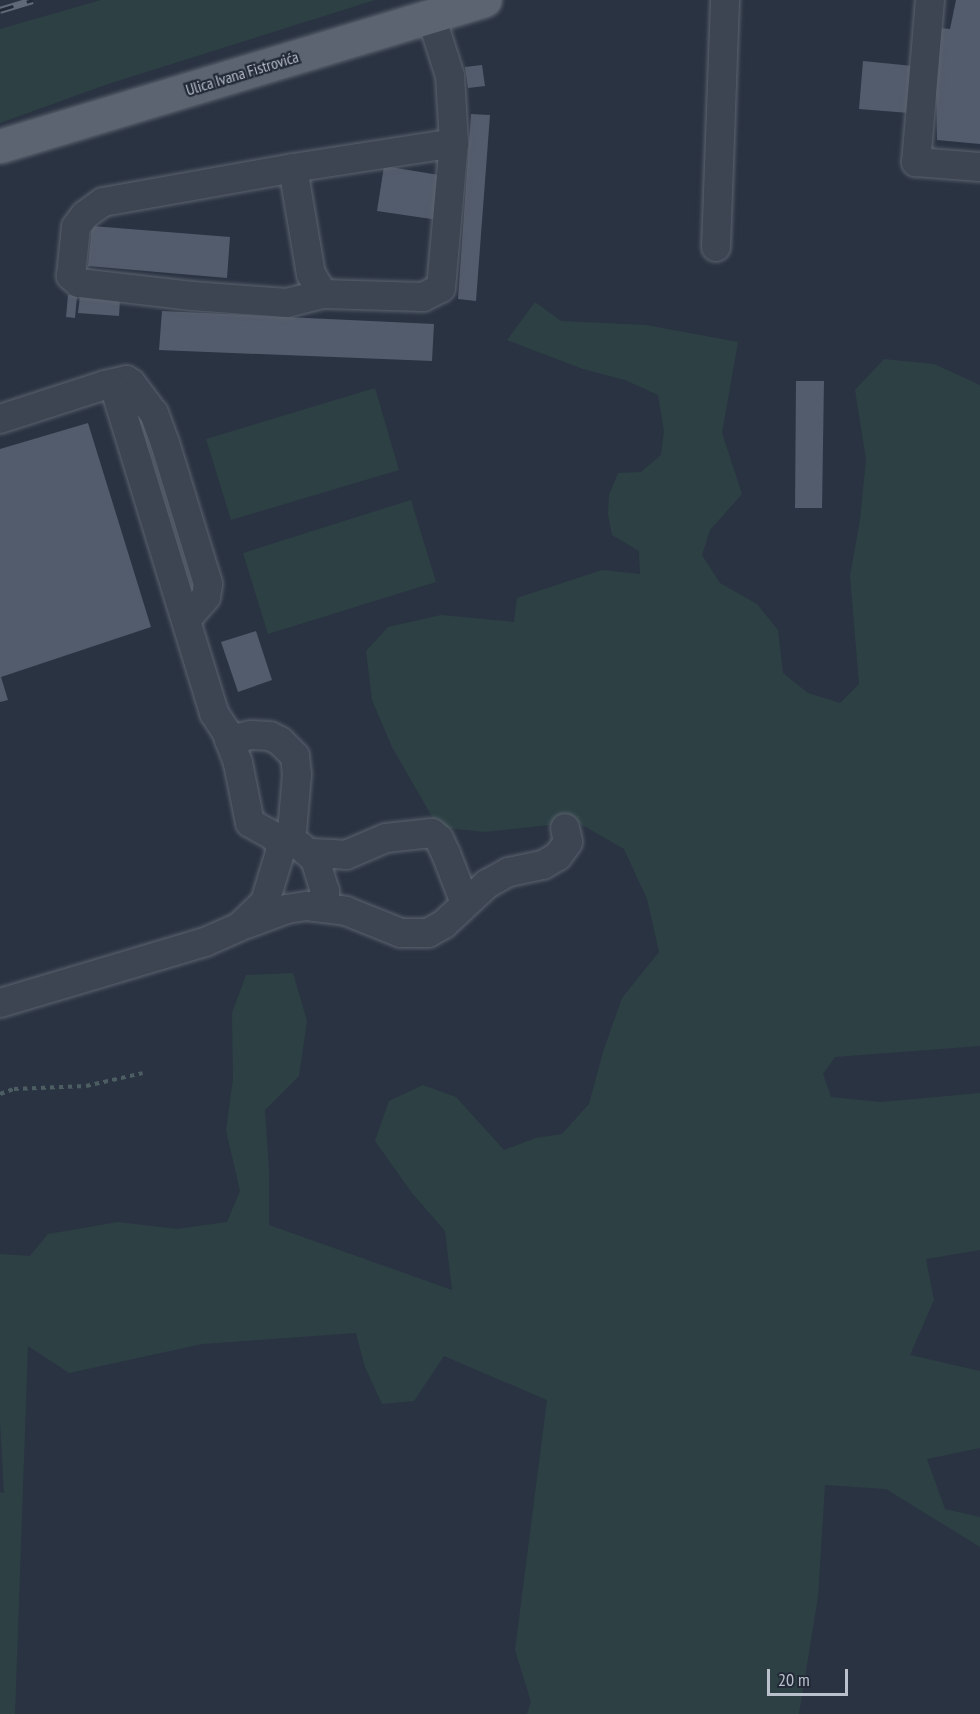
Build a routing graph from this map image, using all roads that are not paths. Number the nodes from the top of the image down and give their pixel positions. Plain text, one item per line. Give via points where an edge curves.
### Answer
1 (484, 0) edge
2 (725, 0) edge
3 (930, 0) edge
4 (431, 16) junction
5 (454, 143) junction
6 (0, 146) edge
7 (980, 167) edge
8 (293, 168) junction
9 (716, 247) dead end
10 (323, 294) junction
11 (0, 419) edge
12 (229, 740) junction
13 (565, 828) dead end
14 (292, 844) junction
15 (465, 903) junction
16 (324, 907) junction
17 (239, 927) junction
18 (0, 1003) edge

1 - 4 main road, Ulica Ivana Fistrovića
2 - 9 lane
3 - 7 lane via 916,162
4 - 5 lane via 450,76
4 - 6 main road, Ulica Ivana Fistrovića
5 - 8 lane
5 - 10 lane via 441,288 423,297
8 - 10 lane via 311,274
8 - 10 lane via 103,202 76,227 71,276 79,283 96,286 243,301 287,303
11 - 12 lane via 105,385 116,392 214,713
12 - 14 lane via 246,795 250,824
12 - 14 lane via 270,736 295,756
13 - 15 lane via 568,842 558,856 543,865 501,876
14 - 15 lane via 329,856 346,855 386,838 432,833 439,839
14 - 16 lane via 325,891
14 - 17 lane via 279,842 282,851 270,893 259,911
15 - 16 lane via 444,924 419,934 401,933 352,913
16 - 17 lane via 294,907
17 - 18 lane via 205,942

